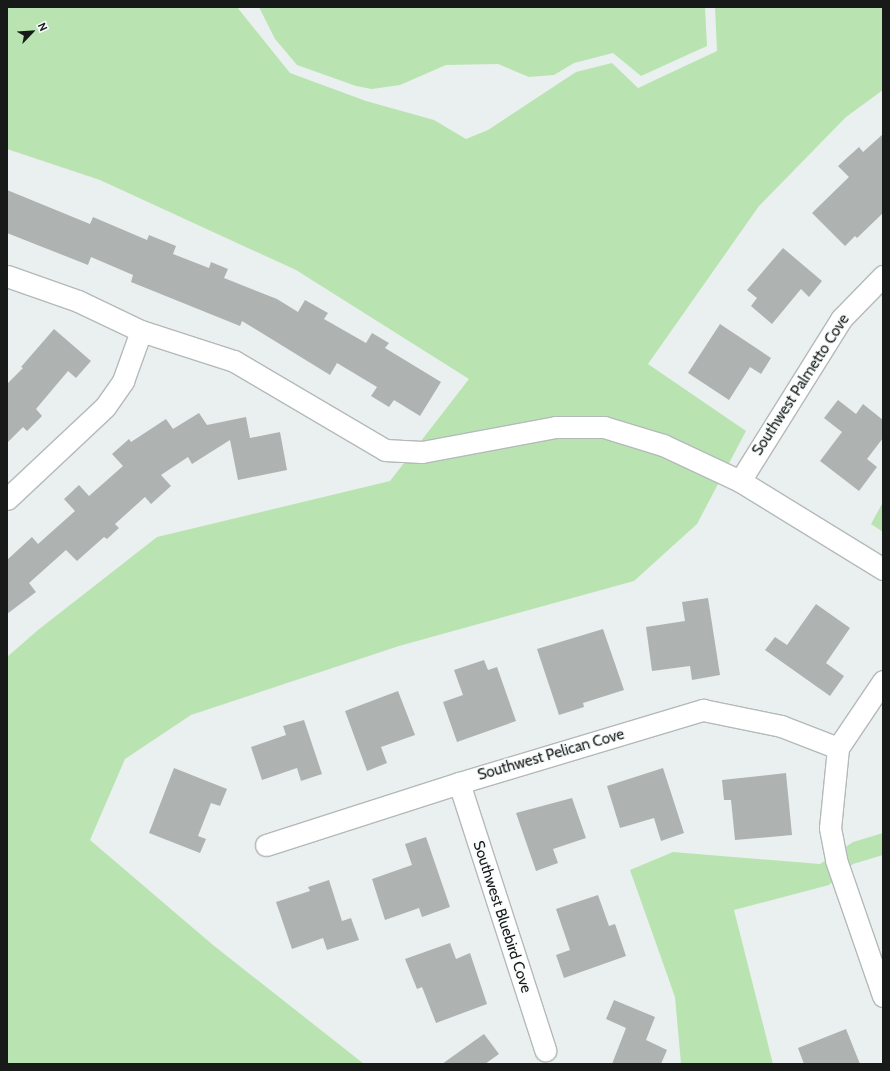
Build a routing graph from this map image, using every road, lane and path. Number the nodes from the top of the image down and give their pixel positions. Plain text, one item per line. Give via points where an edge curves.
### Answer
1 (7, 276) edge
2 (883, 276) edge
3 (141, 331) junction
4 (740, 481) junction
5 (7, 499) edge
6 (883, 568) edge
7 (883, 681) edge
8 (838, 748) junction
9 (458, 783) junction
10 (266, 845) dead end
11 (883, 996) edge
12 (545, 1050) dead end

1 - 3 street via 78,301
2 - 4 street, Southwest Palmetto Cove via 842,318
3 - 4 street via 234,361 385,450 422,452 556,427 604,427 663,445
3 - 5 street via 122,381 105,407
4 - 6 street
7 - 8 street
8 - 9 street, Southwest Pelican Cove via 781,726 703,710
8 - 11 street via 830,828 835,854
9 - 10 street, Southwest Pelican Cove
9 - 12 street, Southwest Bluebird Cove

